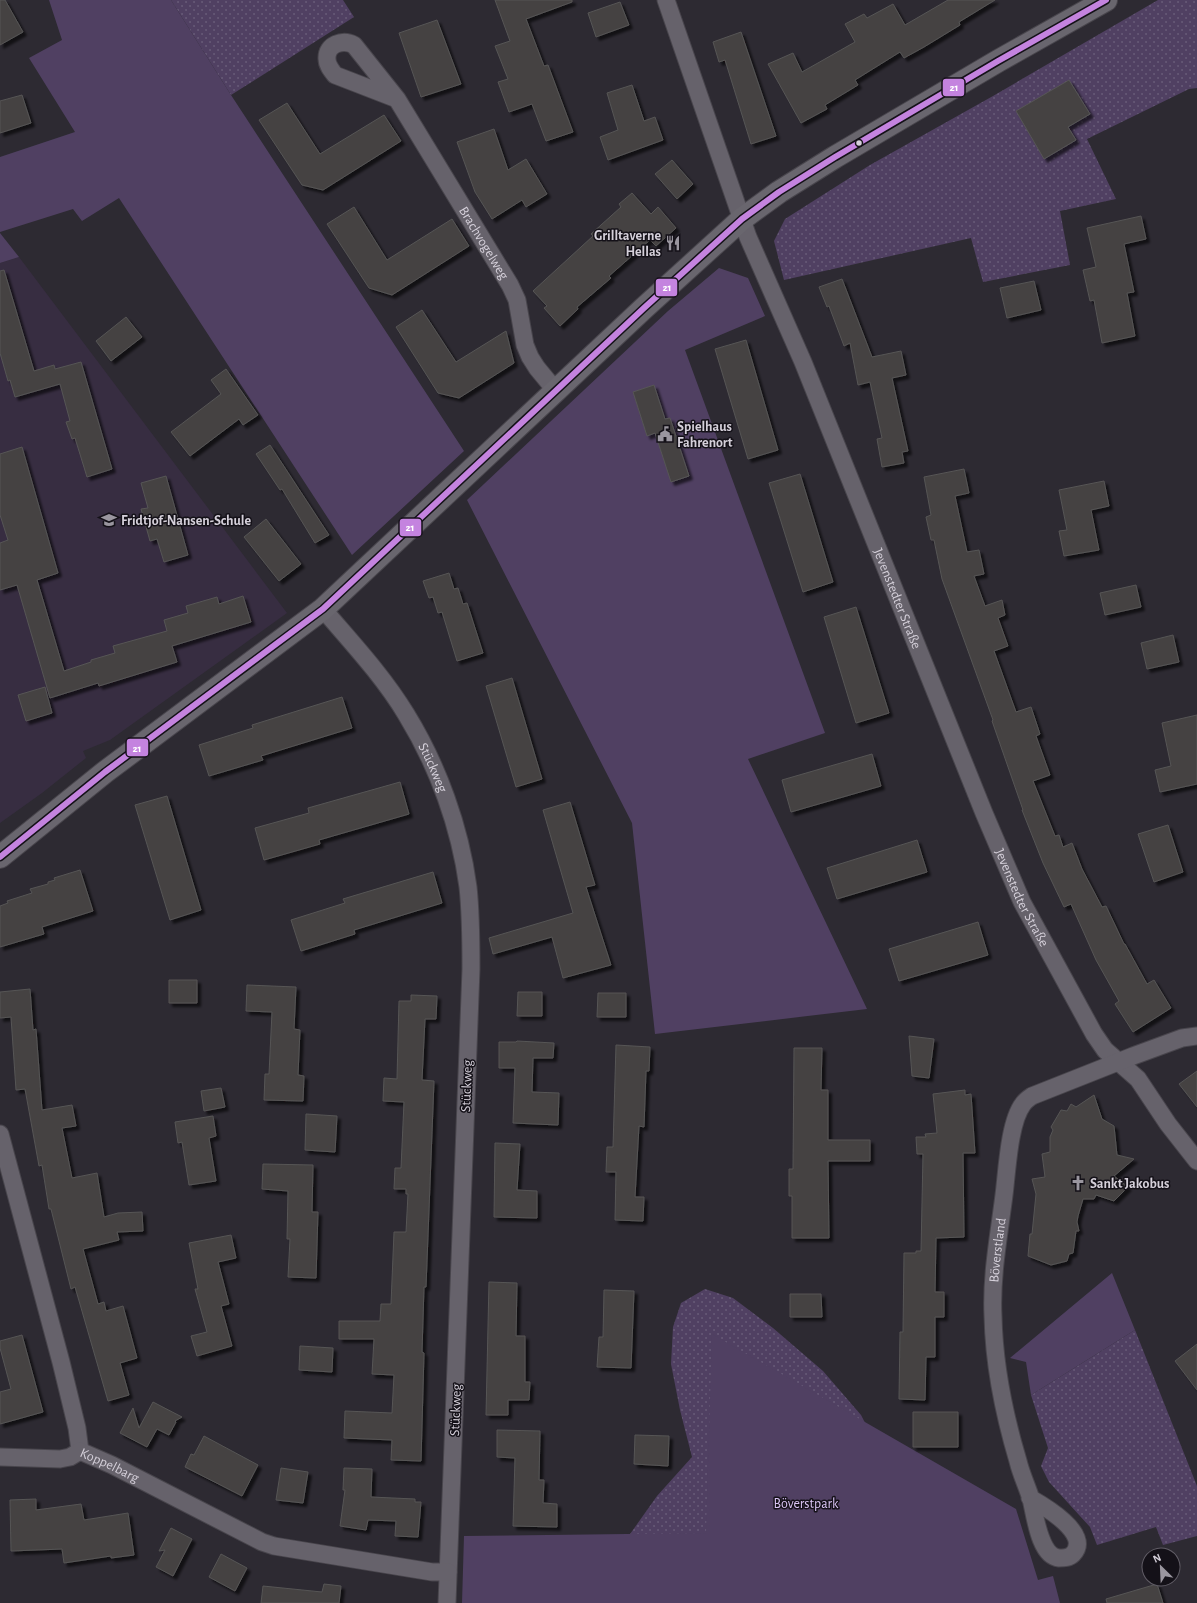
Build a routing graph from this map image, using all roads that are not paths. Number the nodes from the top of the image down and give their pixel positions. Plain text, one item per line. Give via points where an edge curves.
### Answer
1 (666, 0) edge
2 (1106, 0) edge
3 (397, 99) dead end
4 (742, 219) junction
5 (556, 391) junction
6 (323, 609) junction
7 (0, 857) edge
8 (1197, 1036) edge
9 (1118, 1062) junction
10 (0, 1134) edge
11 (1197, 1161) edge
12 (80, 1451) junction
13 (0, 1457) edge
14 (1030, 1498) dead end
15 (448, 1572) junction
16 (447, 1603) edge

1 - 4 street, Jevenstedter Straße
2 - 4 street via 835,157
3 - 5 street, Brachvogelweg via 510,285 517,300 525,345 530,357
4 - 5 street
4 - 9 street, Jevenstedter Straße via 803,362 1022,902 1094,1034 1105,1050
5 - 6 street
6 - 7 street via 105,772
6 - 15 street, Stückweg via 406,714 430,759 453,818 468,887 471,969
8 - 9 street, Böverstland via 1182,1038
9 - 11 street, Jevenstedter Straße via 1138,1079
9 - 14 street, Böverstland via 1032,1096 1023,1104 1014,1126 994,1280 993,1315 1000,1390 1018,1464
10 - 12 street, Koppelbarg via 61,1362
12 - 13 street via 60,1459
12 - 15 street, Koppelbarg via 274,1546 432,1572
15 - 16 street, Stückweg

